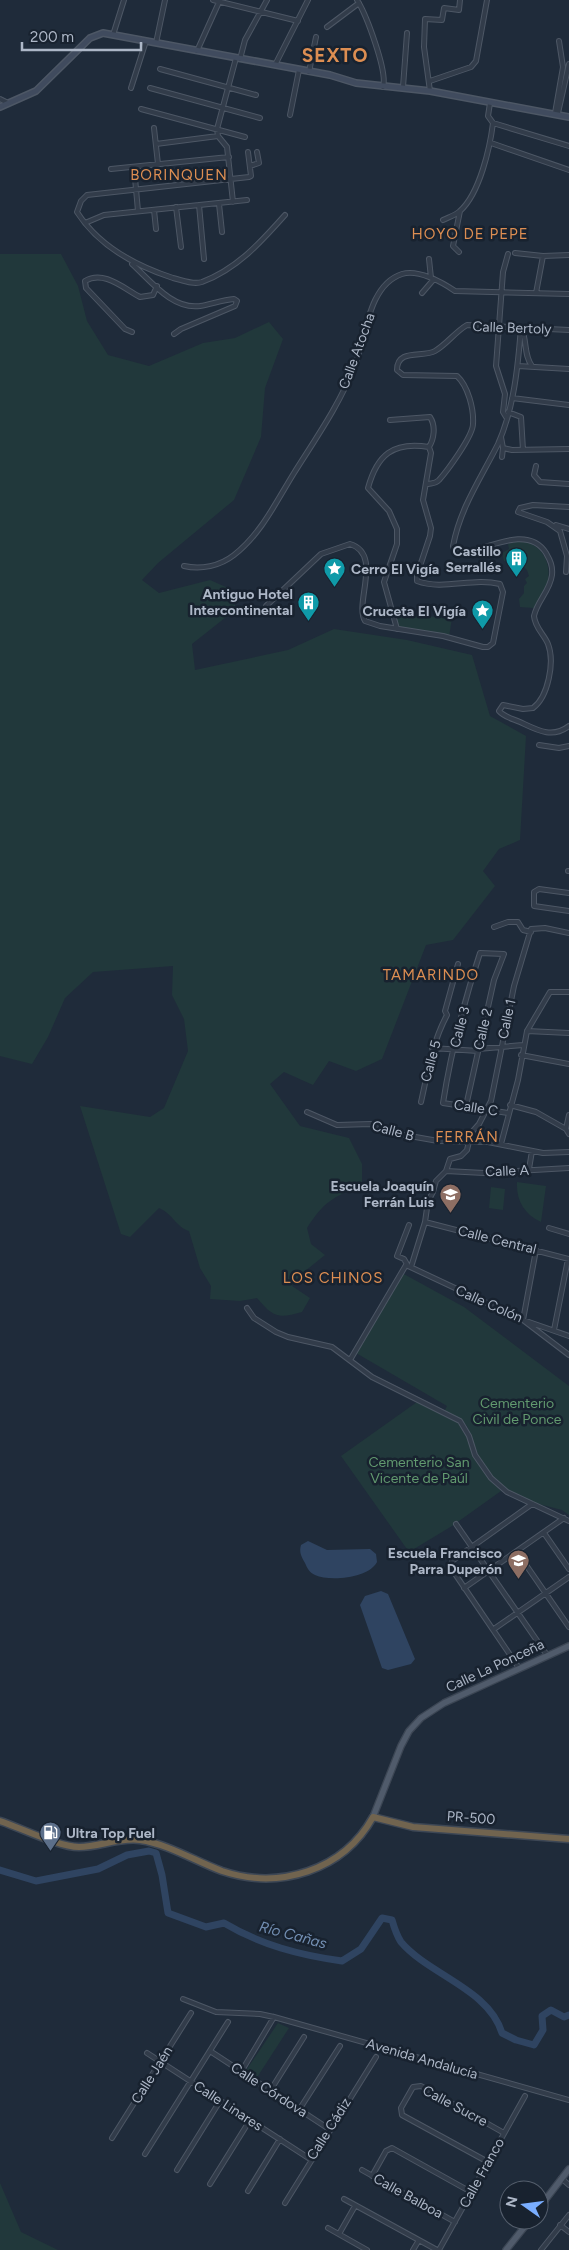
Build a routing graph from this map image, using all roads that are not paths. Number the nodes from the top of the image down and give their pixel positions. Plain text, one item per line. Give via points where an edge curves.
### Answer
1 (124, 0) edge
2 (165, 0) edge
3 (213, 0) edge
4 (267, 0) edge
5 (308, 0) edge
6 (460, 0) edge
7 (486, 0) edge
8 (220, 1) edge
9 (358, 1) edge
10 (260, 12) junction
11 (298, 21) junction
12 (326, 27) dead end
13 (408, 33) dead end
14 (113, 35) junction
15 (316, 37) dead end
16 (146, 41) junction
17 (558, 41) dead end
18 (156, 43) junction
19 (197, 50) junction
20 (238, 58) junction
21 (569, 64) edge
22 (275, 66) junction
23 (160, 69) dead end
24 (299, 70) junction
25 (309, 72) junction
26 (430, 81) junction
27 (229, 87) junction
28 (383, 87) junction
29 (131, 88) dead end
30 (150, 88) dead end
31 (403, 88) junction
32 (430, 91) junction
33 (256, 95) dead end
34 (0, 99) edge
35 (490, 103) junction
36 (8, 104) junction
37 (0, 107) edge
38 (223, 108) junction
39 (141, 109) dead end
40 (557, 113) junction
41 (290, 115) dead end
42 (569, 117) edge
43 (260, 118) dead end
44 (493, 123) junction
45 (154, 128) dead end
46 (217, 129) junction
47 (218, 136) junction
48 (246, 137) dead end
49 (156, 144) junction
50 (491, 144) junction
51 (569, 146) edge
52 (248, 152) dead end
53 (257, 152) dead end
54 (229, 157) junction
55 (158, 164) junction
56 (250, 166) junction
57 (134, 167) junction
58 (111, 169) dead end
59 (569, 170) edge
60 (231, 179) junction
61 (136, 189) junction
62 (247, 200) dead end
63 (233, 202) junction
64 (219, 204) junction
65 (199, 205) junction
66 (176, 207) junction
67 (154, 210) junction
68 (138, 211) junction
69 (460, 211) junction
70 (285, 215) dead end
71 (443, 220) dead end
72 (85, 224) junction
73 (156, 229) dead end
74 (222, 232) dead end
75 (181, 247) dead end
76 (459, 252) dead end
77 (515, 253) dead end
78 (508, 254) dead end
79 (569, 255) edge
80 (543, 256) junction
81 (204, 259) dead end
82 (430, 259) dead end
83 (129, 260) junction
84 (433, 279) junction
85 (157, 286) junction
86 (502, 292) junction
87 (422, 293) dead end
88 (536, 293) junction
89 (569, 294) edge
90 (500, 326) junction
91 (521, 327) junction
92 (569, 330) edge
93 (132, 332) dead end
94 (174, 334) dead end
95 (518, 366) junction
96 (532, 366) junction
97 (569, 368) edge
98 (512, 398) junction
99 (569, 405) edge
100 (508, 412) junction
101 (506, 417) junction
102 (390, 420) dead end
103 (500, 437) junction
104 (509, 442) dead end
105 (429, 447) junction
106 (504, 448) junction
107 (569, 449) edge
108 (523, 450) junction
109 (502, 457) dead end
110 (536, 466) dead end
111 (428, 484) junction
112 (569, 484) edge
113 (569, 507) edge
114 (551, 524) junction
115 (569, 529) edge
116 (184, 566) dead end
117 (566, 572) dead end
118 (264, 611) dead end
119 (397, 629) junction
120 (569, 726) edge
121 (539, 745) dead end
122 (569, 746) edge
123 (569, 892) edge
124 (569, 911) edge
125 (494, 927) dead end
126 (532, 930) junction
127 (569, 933) edge
128 (504, 954) joint
129 (458, 964) dead end
130 (569, 992) edge
131 (527, 1031) junction
132 (569, 1033) edge
133 (523, 1045) junction
134 (501, 1046) junction
135 (432, 1048) junction
136 (454, 1050) junction
137 (478, 1050) junction
138 (521, 1056) junction
139 (569, 1064) edge
140 (421, 1102) dead end
141 (443, 1103) joint
142 (510, 1105) junction
143 (466, 1106) junction
144 (486, 1111) junction
145 (307, 1112) dead end
146 (508, 1113) junction
147 (569, 1115) edge
148 (566, 1129) junction
149 (569, 1134) edge
150 (470, 1141) junction
151 (501, 1144) junction
152 (532, 1151) junction
153 (569, 1152) edge
154 (569, 1168) edge
155 (529, 1169) junction
156 (446, 1171) junction
157 (425, 1222) junction
158 (408, 1225) dead end
159 (549, 1228) dead end
160 (569, 1234) edge
161 (536, 1250) junction
162 (568, 1259) edge
163 (410, 1266) junction
164 (247, 1308) dead end
165 (523, 1320) junction
166 (554, 1330) junction
167 (569, 1336) edge
168 (569, 1355) edge
169 (350, 1360) junction
170 (532, 1504) junction
171 (564, 1518) junction
172 (569, 1521) edge
173 (456, 1524) dead end
174 (544, 1533) junction
175 (472, 1547) junction
176 (517, 1552) junction
177 (569, 1569) edge
178 (489, 1571) junction
179 (569, 1577) edge
180 (464, 1588) junction
181 (545, 1594) junction
182 (518, 1612) junction
183 (569, 1627) edge
184 (494, 1629) junction
185 (569, 1646) edge
186 (547, 1655) junction
187 (520, 1668) junction
188 (373, 1817) junction
189 (0, 1821) edge
190 (569, 1839) edge
191 (183, 1999) dead end
192 (191, 2013) dead end
193 (274, 2018) junction
194 (228, 2022) dead end
195 (304, 2037) dead end
196 (340, 2046) dead end
197 (210, 2051) junction
198 (147, 2053) dead end
199 (376, 2057) dead end
200 (160, 2062) junction
201 (241, 2072) junction
202 (190, 2082) junction
203 (270, 2090) junction
204 (525, 2096) dead end
205 (569, 2100) edge
206 (220, 2101) junction
207 (299, 2110) junction
208 (250, 2120) junction
209 (329, 2129) junction
210 (504, 2133) junction
211 (112, 2138) dead end
212 (280, 2139) junction
213 (145, 2154) dead end
214 (310, 2159) junction
215 (488, 2162) junction
216 (569, 2169) edge
217 (177, 2170) dead end
218 (362, 2170) dead end
219 (372, 2176) junction
220 (561, 2178) junction
221 (210, 2184) dead end
222 (569, 2185) edge
223 (248, 2192) dead end
224 (471, 2192) junction
225 (549, 2194) edge
226 (344, 2199) dead end
227 (285, 2203) dead end
228 (355, 2206) junction
229 (569, 2215) edge
230 (455, 2222) junction
231 (560, 2225) junction
232 (328, 2228) dead end
233 (522, 2230) edge
234 (569, 2232) edge
235 (339, 2234) junction
236 (419, 2240) junction
237 (367, 2250) edge
238 (413, 2250) edge
239 (438, 2250) edge
240 (506, 2250) edge
241 (541, 2250) edge

1 - 14 street
2 - 18 street
3 - 8 street
4 - 10 street
5 - 11 street
6 - 26 street via 459,10 444,8 442,20 425,19 424,47
7 - 26 street via 476,61 471,67
8 - 10 street
8 - 19 street
9 - 12 street
9 - 28 street via 379,60
10 - 11 street
10 - 20 street
11 - 22 street
13 - 31 street
14 - 16 street
14 - 36 street via 94,35 36,91
15 - 25 street
16 - 18 street
16 - 29 street
17 - 40 street via 563,66
18 - 19 street
19 - 20 street
20 - 22 street
20 - 27 street
21 - 40 street
22 - 24 street
23 - 27 street
24 - 25 street
24 - 41 street
25 - 28 street
26 - 32 street
27 - 33 street
27 - 38 street
28 - 31 street
30 - 38 street
31 - 32 street
32 - 35 street
34 - 36 street
35 - 40 street
35 - 44 street via 488,116
36 - 37 street
38 - 43 street
38 - 46 street
39 - 46 street
40 - 42 street
44 - 50 street
44 - 51 street
45 - 49 street
46 - 47 street
46 - 48 street
47 - 49 street
47 - 54 street
49 - 55 street
50 - 59 street
50 - 69 street via 478,181
52 - 56 street
53 - 56 street via 259,164
54 - 55 street
54 - 60 street
55 - 57 street
56 - 60 street via 249,177
57 - 58 street
57 - 61 street
60 - 61 street
60 - 63 street
61 - 68 street
61 - 72 street via 87,195 77,212
62 - 63 street
63 - 64 street
64 - 65 street
64 - 74 street
65 - 66 street
65 - 81 street
66 - 67 street
66 - 75 street
67 - 68 street
67 - 73 street
68 - 72 street via 104,215
69 - 71 street
69 - 76 street via 453,246
70 - 83 street via 254,251 200,283 186,282
72 - 83 street
77 - 80 street
78 - 86 street via 503,267
79 - 80 street
80 - 88 street
82 - 84 street
83 - 85 street
84 - 86 street, Calle Atocha via 455,291
84 - 87 street
84 - 116 street, Calle Atocha via 402,274 379,294 338,403 255,536 232,556 209,567
85 - 93 street via 152,294 140,297 104,277 93,276 86,281 86,288 125,329
85 - 94 street via 185,306 221,300 237,301 235,306
86 - 88 street, Calle Atocha
86 - 90 street
88 - 89 street, Calle Atocha
90 - 91 street, Calle Bertoly
90 - 101 street via 496,366 506,394 503,412
90 - 111 street, Calle Bertoly via 467,325 437,350 406,355 400,360 397,370 403,375 457,376 463,381 470,403 474,424 470,435 439,480
91 - 92 street, Calle Bertoly
91 - 95 street
91 - 96 street
95 - 96 street
95 - 98 street
96 - 97 street
98 - 99 street
98 - 100 street
100 - 101 street
100 - 108 street via 522,417
101 - 103 street
102 - 105 street via 430,417 433,433
103 - 106 street
103 - 120 street via 468,499 453,548 461,554 521,538 535,542 547,554 552,564 552,575 547,593 534,616 535,624 550,648 546,684 540,701 532,708 523,710 503,705 500,711 543,732 557,732
104 - 106 street
105 - 111 street
105 - 119 street via 386,453 380,459 368,488 389,512 397,529 397,544 384,582
106 - 108 street
106 - 109 street
107 - 108 street
110 - 112 street via 534,476 540,482
111 - 119 street via 423,500 431,528 417,581 445,585 485,580 500,584 504,592 493,643 488,647
113 - 114 street via 533,505 518,510 521,514
114 - 115 street
114 - 117 street via 563,538
118 - 119 street via 321,554 350,544 360,550 364,559 364,620
121 - 122 street
123 - 124 street via 538,889 534,892 534,906
125 - 126 street via 518,922 523,930
126 - 127 street
126 - 134 street, Calle 1 via 514,986
128 - 136 street, Calle 3 via 480,953
128 - 137 street, Calle 2 via 494,980
129 - 135 street, Calle 5 via 445,1011 447,1015
130 - 131 street via 550,992
131 - 132 street
131 - 133 street
133 - 134 street
133 - 138 street
134 - 137 street
134 - 144 street, Calle 1 via 491,1101
135 - 136 street
135 - 140 street, Calle 5
136 - 137 street
136 - 141 street, Calle 3
137 - 143 street, Calle 2
138 - 139 street
138 - 142 street
141 - 143 street, Calle C
142 - 146 street
142 - 148 street, Calle C via 536,1112
143 - 144 street, Calle C
144 - 146 street, Calle C
144 - 150 street, Calle 1
145 - 150 street, Calle B via 337,1125 371,1124 421,1139
146 - 151 street
147 - 148 street
148 - 149 street, Calle C
150 - 151 street, Calle B
150 - 156 street, Calle 1 via 464,1154 450,1158
151 - 152 street, Calle B
152 - 153 street, Calle B
152 - 155 street
154 - 155 street, Calle A
155 - 156 street, Calle A
156 - 157 street via 436,1181 428,1201
157 - 161 street, Calle Central
157 - 163 street
158 - 163 street via 397,1256
159 - 160 street
161 - 162 street, Calle Central
161 - 165 street
162 - 166 street
163 - 165 street, Calle Colón
163 - 169 street via 404,1267
164 - 169 street via 254,1318 276,1332 328,1345
165 - 166 street, Calle Colón
165 - 168 street
166 - 167 street, Calle Colón
169 - 170 street via 372,1376 460,1421 475,1455 491,1478 507,1492
170 - 171 street
170 - 175 street
171 - 172 street
171 - 174 street
173 - 175 street
174 - 176 street
174 - 177 street
175 - 178 street
175 - 180 street via 452,1561 451,1568
176 - 178 street
176 - 181 street
178 - 180 street
178 - 182 street
179 - 181 street
180 - 184 street
181 - 182 street
181 - 183 street
182 - 184 street
182 - 186 street
184 - 187 street
185 - 186 main road, Calle La Ponceña
186 - 187 main road, Calle La Ponceña
187 - 188 main road, Calle La Ponceña via 431,1710 421,1718 409,1732 394,1761
188 - 189 highway via 355,1842 331,1862 299,1875 272,1878 233,1874 139,1840 79,1847 61,1844
188 - 190 highway, PR-500 / PR-500 via 413,1827
191 - 193 street, Avenida Andalucía via 216,2012 260,2014
192 - 200 street, Calle Jaén
193 - 201 street
193 - 205 street, Avenida Andalucía
194 - 197 street
195 - 203 street
196 - 207 street
197 - 201 street, Calle Córdova
197 - 202 street
198 - 200 street, Calle Linares
199 - 209 street, Calle Cádiz
200 - 202 street, Calle Linares
200 - 211 street, Calle Jaén
201 - 203 street, Calle Córdova
202 - 206 street, Calle Linares
202 - 213 street
203 - 207 street, Calle Córdova
204 - 210 street, Calle Franco
206 - 208 street, Calle Linares
206 - 217 street
207 - 209 street, Calle Córdova
208 - 212 street, Calle Linares
208 - 221 street
209 - 214 street, Calle Cádiz
210 - 215 street, Calle Franco
210 - 215 street, Calle Sucre via 421,2086 413,2087 401,2108 402,2115
212 - 214 street, Calle Linares
212 - 223 street
214 - 227 street, Calle Cádiz
215 - 224 street, Calle Franco
216 - 220 main road
218 - 219 street, Calle Balboa
219 - 224 street via 386,2151 392,2148
219 - 230 street, Calle Balboa
220 - 222 street
220 - 225 main road
224 - 230 street, Calle Franco
226 - 228 street
228 - 235 street
228 - 236 street
229 - 231 street
230 - 239 street, Calle Franco
231 - 234 street
231 - 241 street
232 - 235 street
233 - 240 main road
235 - 237 street
236 - 238 street
236 - 239 street

